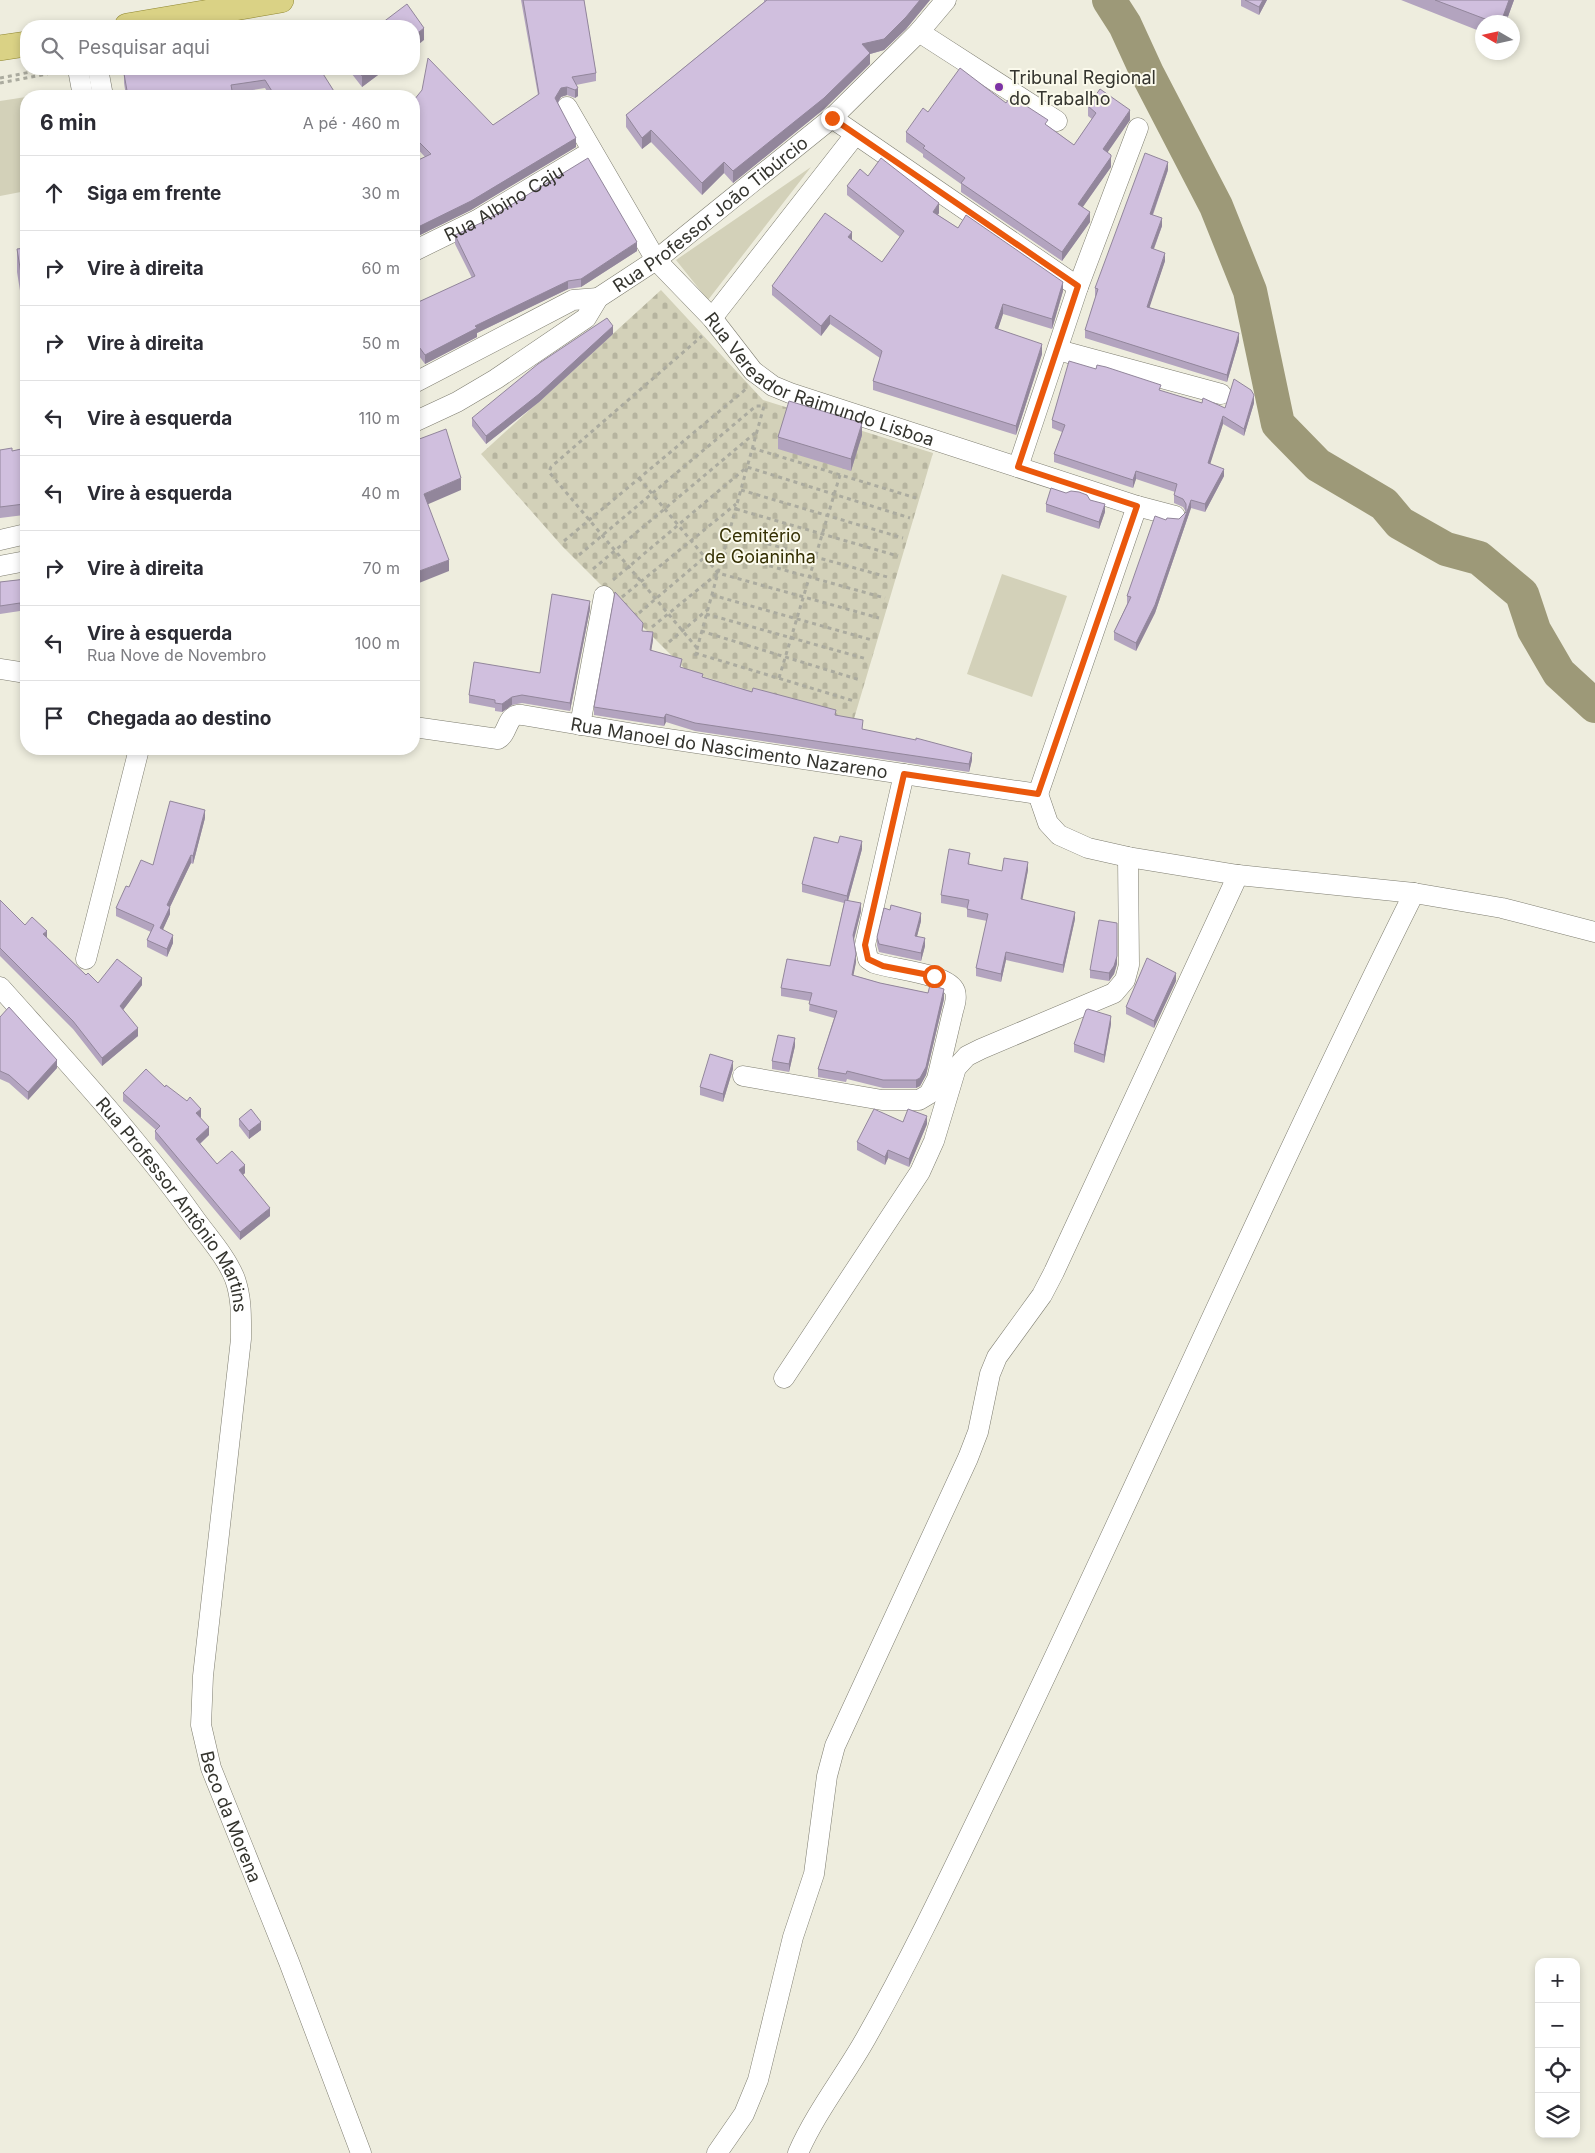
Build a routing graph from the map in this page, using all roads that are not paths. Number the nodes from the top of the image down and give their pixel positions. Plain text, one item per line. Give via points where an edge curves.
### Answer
1 (281, 0) edge
2 (946, 0) edge
3 (163, 20) edge
4 (919, 32) junction
5 (20, 45) edge
6 (0, 48) edge
7 (79, 75) edge
8 (99, 75) edge
9 (82, 90) edge
10 (102, 90) edge
11 (567, 107) dead end
12 (832, 118) junction
13 (1057, 121) dead end
14 (1138, 128) dead end
15 (855, 135) junction
16 (592, 151) junction
17 (420, 248) edge
18 (656, 260) junction
19 (1078, 286) junction
20 (598, 298) junction
21 (712, 318) junction
22 (1058, 350) junction
23 (420, 380) edge
24 (1221, 394) dead end
25 (420, 419) edge
26 (1018, 467) junction
27 (1137, 506) junction
28 (1176, 516) dead end
29 (20, 535) edge
30 (0, 540) edge
31 (20, 562) edge
32 (0, 566) edge
33 (612, 592) road end
34 (0, 669) edge
35 (20, 671) edge
36 (580, 725) junction
37 (420, 728) edge
38 (137, 755) edge
39 (904, 774) junction
40 (1038, 794) junction
41 (1128, 857) junction
42 (1238, 876) junction
43 (1414, 894) junction
44 (1595, 932) edge
45 (86, 959) dead end
46 (0, 986) edge
47 (744, 1076) dead end
48 (784, 1378) dead end
49 (228, 1464) joint
50 (361, 2153) edge
51 (717, 2153) edge
52 (798, 2153) edge

1 - 3 main road
2 - 4 street, Rua Professor João Tibúrcio
4 - 12 street, Rua Professor João Tibúrcio
4 - 13 street
5 - 6 main road
7 - 9 street
8 - 10 street
11 - 16 street, Rua Vereador Raimundo Lisboa
12 - 15 street
12 - 18 street, Rua Professor João Tibúrcio
14 - 19 street
15 - 19 street
15 - 21 street
16 - 17 street, Rua Albino Caju via 477,220
16 - 18 street, Rua Vereador Raimundo Lisboa
18 - 20 street, Rua Professor João Tibúrcio
18 - 21 street, Rua Vereador Raimundo Lisboa
19 - 22 street
20 - 23 street, Rua Professor João Tibúrcio via 573,300
20 - 25 street, Rua Professor João Tibúrcio via 586,318 457,402
21 - 26 street, Rua Vereador Raimundo Lisboa via 752,371 773,386
22 - 24 street
22 - 26 street
26 - 27 street, Rua Vereador Raimundo Lisboa
27 - 28 street, Rua Vereador Raimundo Lisboa
27 - 40 street
29 - 30 street
31 - 32 street
33 - 36 street
34 - 35 street
36 - 37 street, Rua Manoel do Nascimento Nazareno via 514,716 498,739
36 - 39 street, Rua Manoel do Nascimento Nazareno
38 - 45 street
39 - 40 street, Rua Manoel do Nascimento Nazareno
39 - 47 street via 865,945 868,959 874,963 934,976 950,984 954,990 955,1004 934,1087 919,1100 882,1100
40 - 41 street via 1048,823 1059,835 1088,848
41 - 42 street
41 - 48 street via 1128,965 1125,980 1114,993 981,1049 967,1056 956,1068 934,1141 920,1172
42 - 43 street
42 - 51 street via 1054,1272 1042,1295 997,1357 968,1458 835,1746 827,1776 814,1874 793,1937 758,2080 744,2114
43 - 44 street via 1502,908
43 - 52 street via 1335,1052 962,1853 889,1997 820,2110
46 - 49 street, Rua Professor Antônio Martins via 128,1132 180,1198 234,1278 242,1311
49 - 50 street, Beco da Morena via 203,1676 204,1744 220,1795 289,1962

